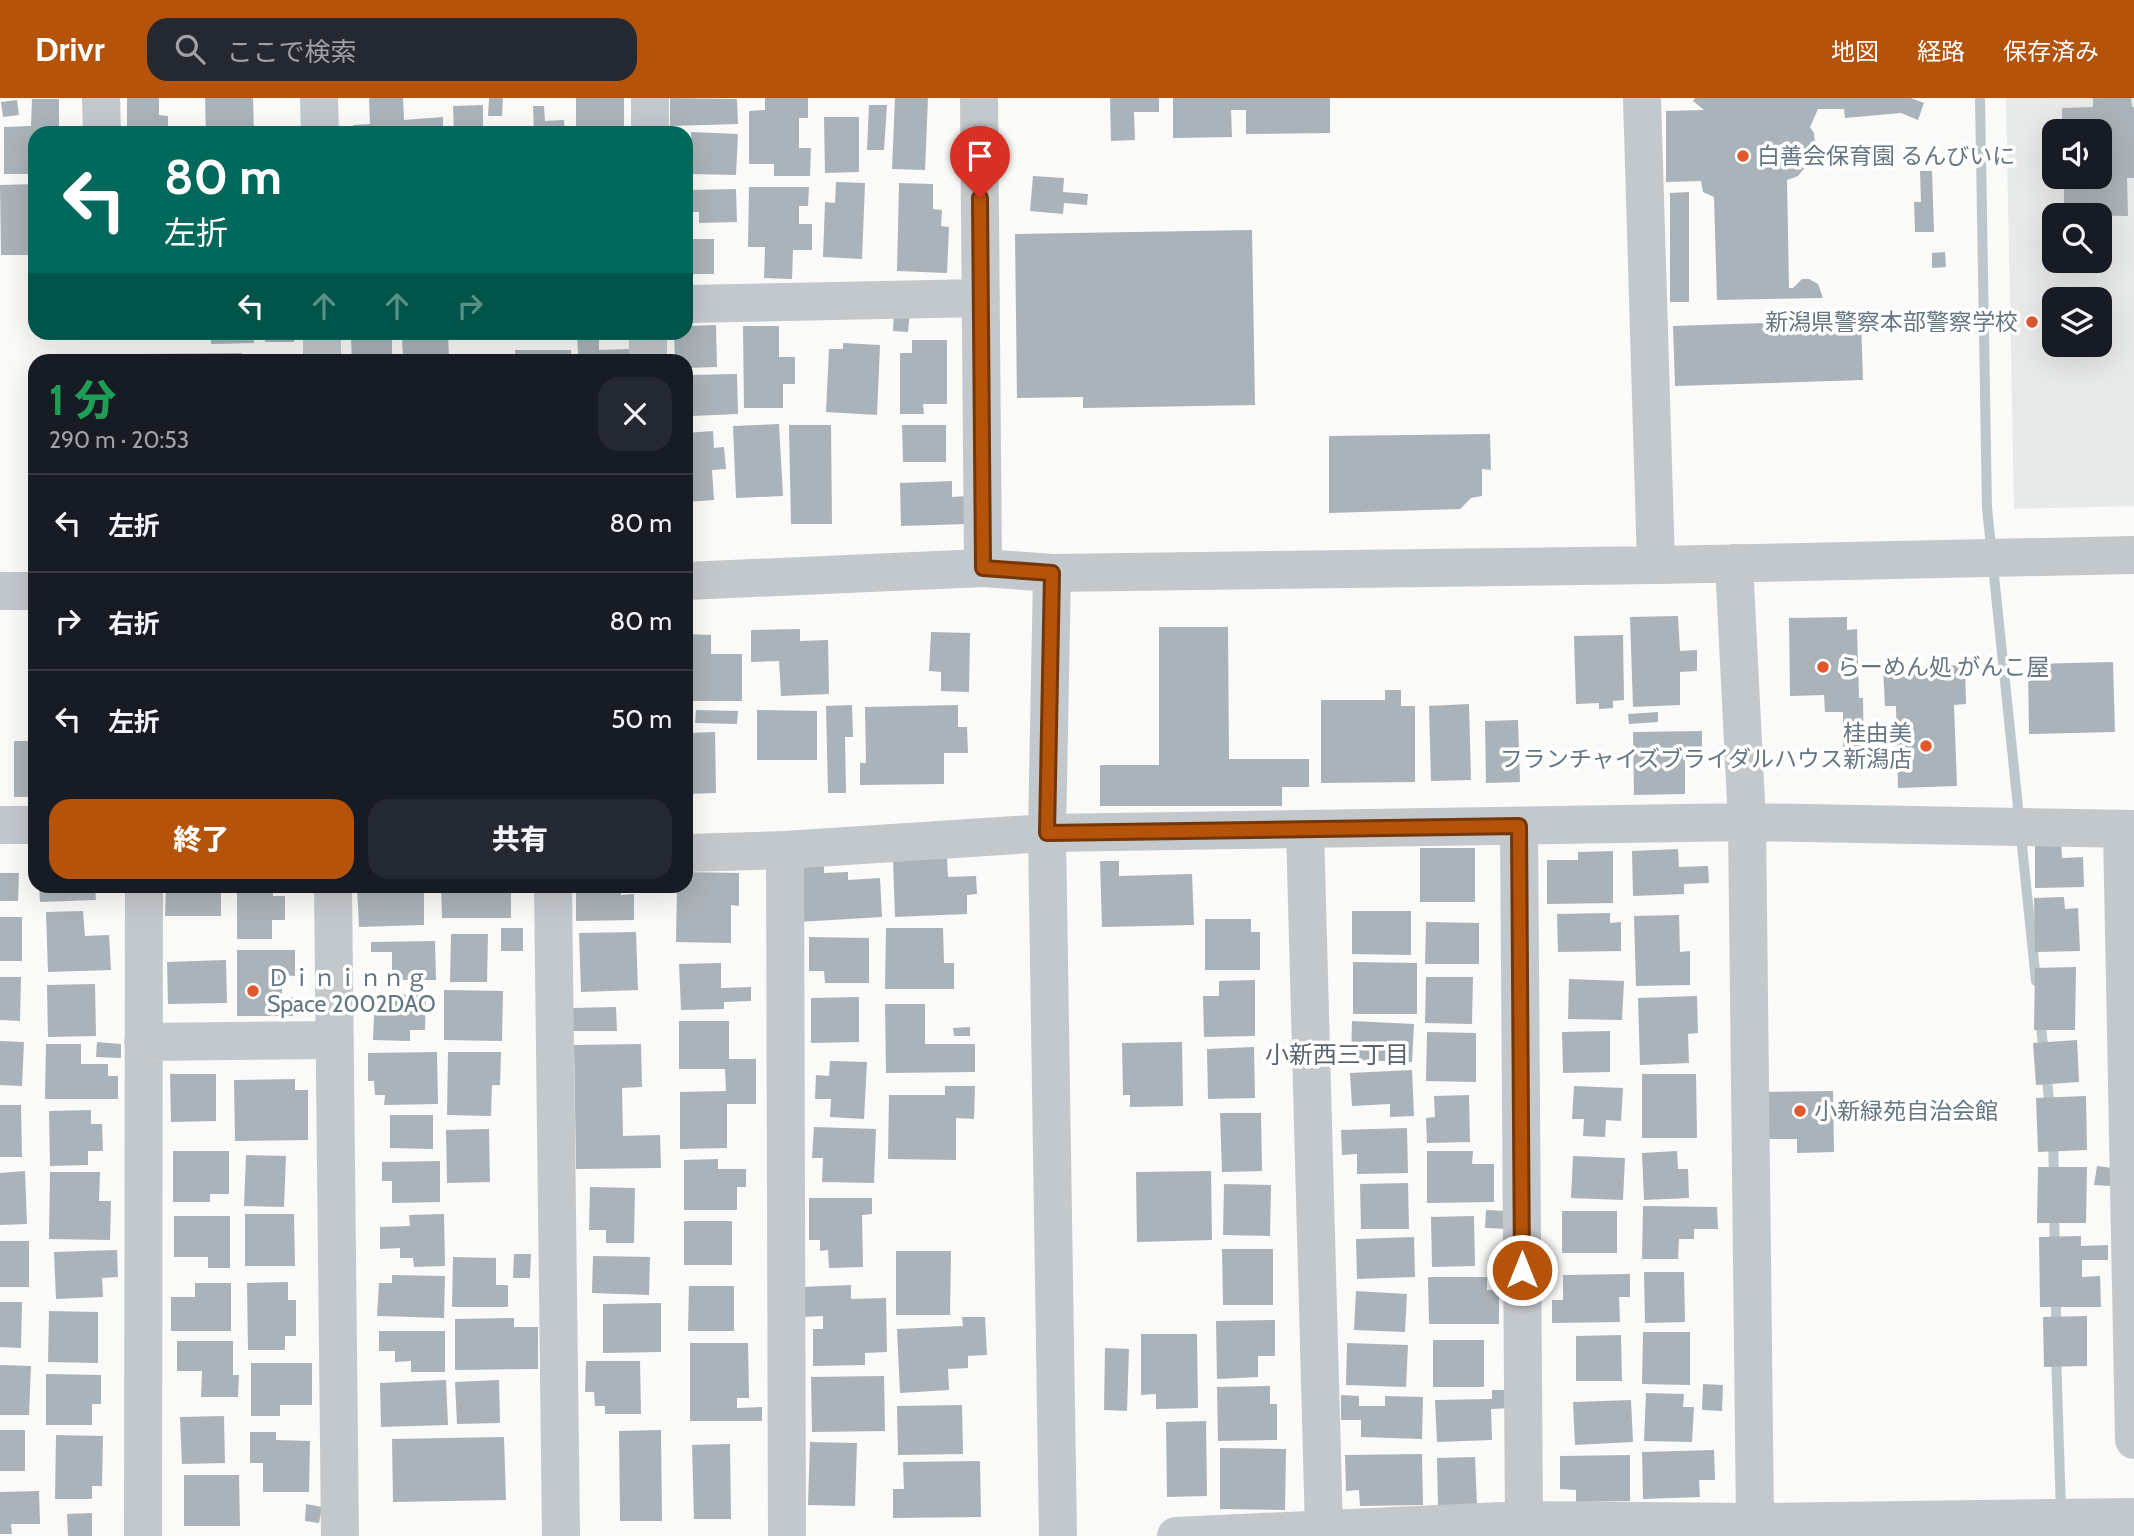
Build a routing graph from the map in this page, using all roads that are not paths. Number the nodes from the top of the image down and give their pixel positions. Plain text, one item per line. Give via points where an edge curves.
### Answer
1 (101, 98) edge
2 (320, 98) edge
3 (650, 98) edge
4 (979, 98) edge
5 (1642, 98) edge
6 (102, 126) edge
7 (320, 126) edge
8 (650, 126) edge
9 (981, 298) junction
10 (693, 304) edge
11 (2134, 555) edge
12 (1734, 563) junction
13 (1656, 565) junction
14 (983, 568) junction
15 (1052, 573) junction
16 (693, 581) edge
17 (0, 591) edge
18 (28, 591) edge
19 (1747, 822) junction
20 (0, 825) edge
21 (28, 825) edge
22 (1519, 826) junction
23 (2128, 829) edge
24 (1305, 830) junction
25 (1047, 833) junction
26 (785, 850) junction
27 (693, 853) edge
28 (144, 893) edge
29 (333, 893) edge
30 (554, 893) edge
31 (335, 1040) junction
32 (143, 1041) junction
33 (2134, 1440) edge
34 (2134, 1517) edge
35 (1524, 1520) junction
36 (1755, 1522) junction
37 (1324, 1529) junction
38 (143, 1536) edge
39 (340, 1536) edge
40 (561, 1536) edge
41 (787, 1536) edge
42 (1058, 1536) edge
43 (1176, 1536) edge

1 - 6 street
2 - 7 street
3 - 8 street
4 - 9 street
5 - 13 street
9 - 10 street
9 - 14 street
11 - 12 street
12 - 13 street
12 - 19 street
13 - 15 street
14 - 15 street
14 - 16 street
15 - 25 street
17 - 18 street
19 - 22 street
19 - 23 street
19 - 36 street
20 - 21 street
22 - 24 street
22 - 35 street
23 - 33 street
24 - 25 street
24 - 37 street
25 - 26 street
25 - 42 street
26 - 27 street
26 - 41 street
28 - 32 street
29 - 31 street
30 - 40 street
31 - 32 street
31 - 39 street
32 - 38 street
34 - 36 street
35 - 36 street
35 - 37 street
37 - 43 street

